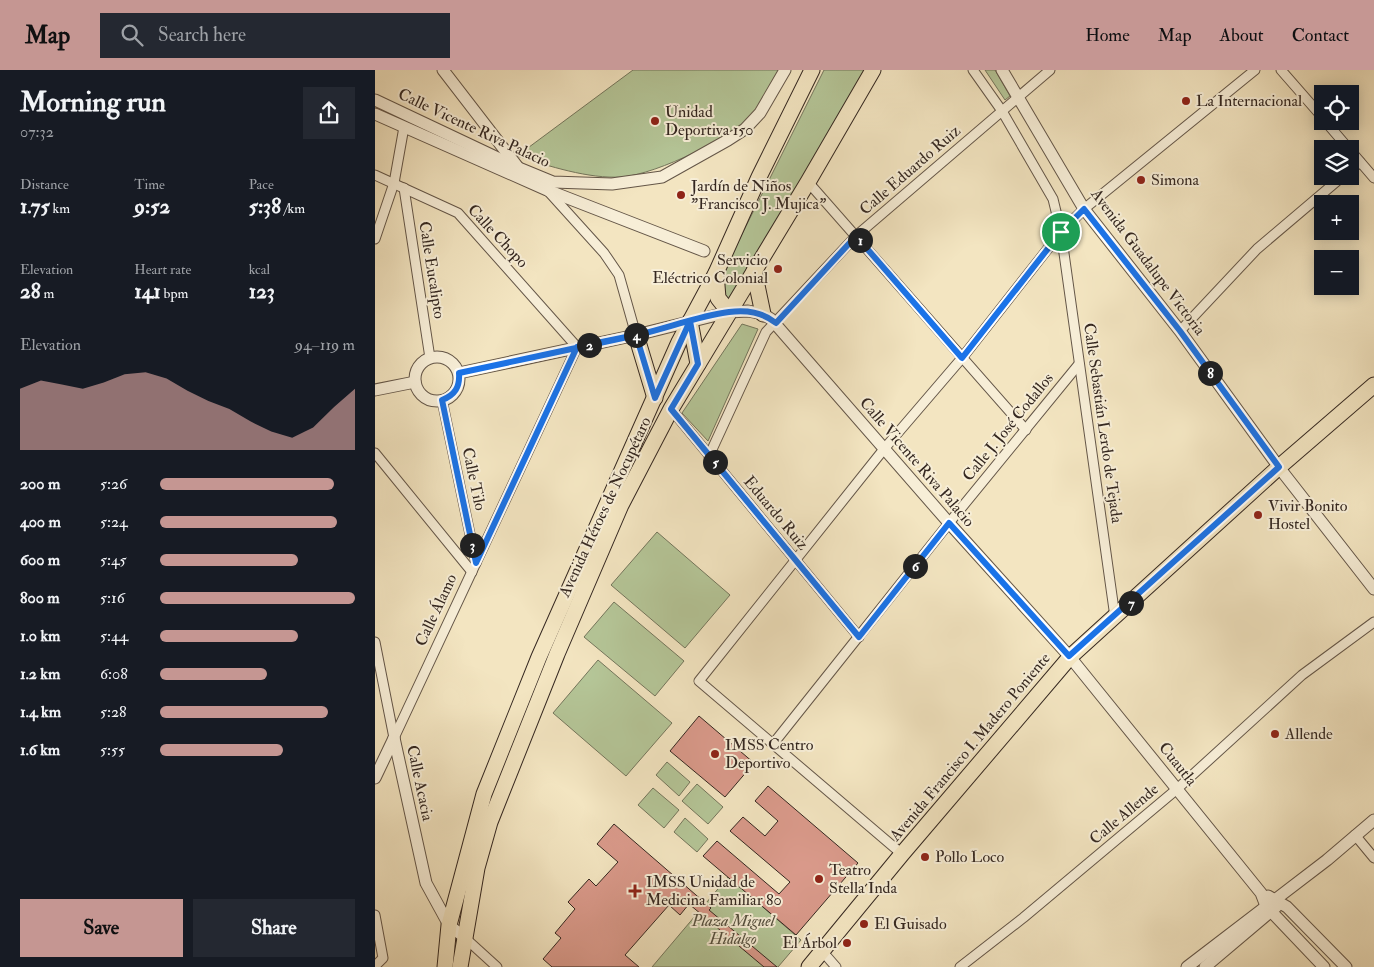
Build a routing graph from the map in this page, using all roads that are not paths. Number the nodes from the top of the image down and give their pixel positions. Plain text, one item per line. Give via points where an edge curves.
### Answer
1 (443, 70) edge
2 (785, 70) edge
3 (812, 70) edge
4 (873, 70) edge
5 (973, 70) edge
6 (1002, 70) edge
7 (1050, 70) edge
8 (1255, 70) edge
9 (1281, 70) edge
10 (1019, 97) junction
11 (375, 100) edge
12 (1314, 108) edge
13 (1002, 111) junction
14 (375, 114) edge
15 (403, 127) junction
16 (1332, 130) edge
17 (1341, 140) edge
18 (1360, 162) edge
19 (519, 168) junction
20 (375, 175) edge
21 (1374, 178) edge
22 (530, 182) junction
23 (808, 182) junction
24 (393, 183) junction
25 (1332, 185) edge
26 (404, 188) junction
27 (547, 190) junction
28 (1084, 209) junction
29 (1061, 232) junction
30 (856, 236) junction
31 (375, 239) edge
32 (704, 251) dead end
33 (754, 271) junction
34 (715, 272) junction
35 (729, 312) junction
36 (770, 318) junction
37 (690, 321) junction
38 (1180, 331) junction
39 (636, 335) junction
40 (577, 347) junction
41 (430, 358) junction
42 (962, 358) junction
43 (698, 364) junction
44 (1079, 364) junction
45 (459, 373) junction
46 (415, 382) junction
47 (1374, 385) edge
48 (375, 390) edge
49 (655, 398) junction
50 (442, 400) junction
51 (671, 409) junction
52 (1026, 430) junction
53 (884, 449) junction
54 (375, 453) edge
55 (709, 456) junction
56 (1279, 467) junction
57 (949, 523) junction
58 (796, 561) junction
59 (476, 563) junction
60 (472, 572) junction
61 (1374, 589) edge
62 (1115, 618) junction
63 (1374, 622) edge
64 (859, 637) junction
65 (375, 642) edge
66 (1069, 656) junction
67 (394, 738) junction
68 (773, 744) junction
69 (375, 778) edge
70 (1177, 789) junction
71 (1374, 820) edge
72 (1355, 836) junction
73 (902, 854) junction
74 (1374, 858) edge
75 (1261, 893) junction
76 (1278, 901) junction
77 (1268, 909) junction
78 (375, 915) edge
79 (449, 926) junction
80 (464, 937) junction
81 (822, 951) junction
82 (375, 966) edge
83 (445, 967) edge
84 (460, 967) edge
85 (497, 967) edge
86 (809, 967) edge
87 (837, 967) edge
88 (959, 967) edge
89 (1187, 967) edge
90 (1205, 967) edge
91 (1325, 967) edge
92 (1346, 967) edge

1 - 19 street
2 - 19 street, Calle Vicente Riva Palacio via 761,113 745,129 661,177 583,185 553,182
3 - 34 main road, Avenida Héroes de Nocupétaro
4 - 23 main road, Avenida Héroes de Nocupétaro
5 - 13 street
6 - 10 street, Avenida Guadalupe Victoria
7 - 10 street, Calle Eduardo Ruiz
8 - 28 street
9 - 12 street
10 - 13 street, Calle Eduardo Ruiz
10 - 28 street, Avenida Guadalupe Victoria
11 - 19 street, Calle Vicente Riva Palacio
13 - 29 street via 1053,199
13 - 30 street, Calle Eduardo Ruiz
14 - 15 street, Calle Vicente Riva Palacio
15 - 22 street, Calle Vicente Riva Palacio
15 - 24 street
16 - 17 street
18 - 21 street
19 - 22 street
20 - 24 street, Calle Chopo
22 - 27 street, Calle Vicente Riva Palacio
23 - 30 street
23 - 33 main road, Avenida Héroes de Nocupétaro
24 - 26 street, Calle Chopo
24 - 31 street
25 - 38 street via 1257,249
26 - 40 street, Calle Chopo via 458,213
26 - 41 street, Calle Eucalipto
27 - 32 street, Calle Vicente Riva Palacio
27 - 39 street via 604,253 619,275
28 - 29 street
28 - 38 street, Avenida Guadalupe Victoria
29 - 42 street
29 - 44 street, Calle Sebastián Lerdo de Tejada
30 - 36 street, Calle Eduardo Ruiz
30 - 42 street
33 - 35 main road, Avenida Héroes de Nocupétaro
33 - 36 main road
34 - 35 main road via 717,298
34 - 37 main road, Avenida Héroes de Nocupétaro
35 - 36 street
35 - 37 street
35 - 43 main road, Avenida Héroes de Nocupétaro
36 - 53 street, Calle Vicente Riva Palacio
36 - 55 street, Calle Eduardo Ruiz
37 - 39 street
37 - 43 main road
37 - 49 main road, Avenida Héroes de Nocupétaro
38 - 56 street, Avenida Guadalupe Victoria
39 - 40 street
39 - 49 main road
40 - 45 street
40 - 59 street, Calle Álamo
41 - 45 street via 445,358 456,366
41 - 46 street via 419,367
42 - 52 street
42 - 53 street
43 - 51 main road, Avenida Héroes de Nocupétaro
44 - 52 street, Calle J. José Codallos
44 - 62 street, Calle Sebastián Lerdo de Tejada
45 - 50 street via 454,393
46 - 48 street
46 - 50 street via 422,395 435,401
47 - 56 main road, Avenida Francisco I. Madero Poniente
49 - 79 main road, Avenida Héroes de Nocupétaro via 539,657 484,794
50 - 59 street, Calle Tilo
51 - 55 street, Eduardo Ruiz
51 - 80 main road, Avenida Héroes de Nocupétaro via 618,514 557,654 490,822 477,868
52 - 57 street, Calle J. José Codallos
53 - 57 street, Calle Vicente Riva Palacio
53 - 58 street
54 - 60 street
55 - 58 street, Eduardo Ruiz
56 - 61 street, Avenida Guadalupe Victoria
56 - 62 main road, Avenida Francisco I. Madero Poniente
57 - 64 street, Calle J. José Codallos
57 - 66 street, Calle Vicente Riva Palacio
58 - 64 street, Eduardo Ruiz
58 - 68 street via 699,680
59 - 60 street, Calle Álamo
60 - 67 street, Calle Álamo
62 - 66 main road, Avenida Francisco I. Madero Poniente
63 - 70 street, Calle Allende via 1302,675
64 - 68 street, Calle J. José Codallos
65 - 67 street, Calle Acacia
66 - 70 street, Cuautla
66 - 73 main road, Avenida Francisco I. Madero Poniente
67 - 69 street, Calle Álamo
67 - 79 street, Calle Acacia via 426,883
68 - 73 street
70 - 75 street, Cuautla
70 - 88 street, Calle Allende via 1023,918
71 - 72 street
72 - 74 street
72 - 76 street
73 - 81 main road, Avenida Francisco I. Madero Poniente
75 - 76 street
75 - 77 street, Cuautla
76 - 77 street
76 - 92 street
77 - 89 street
77 - 90 street
77 - 91 street, Cuautla
78 - 82 street via 383,958
79 - 80 street
79 - 83 main road, Avenida Héroes de Nocupétaro
80 - 84 main road, Avenida Héroes de Nocupétaro
80 - 85 street
81 - 86 main road, Avenida Francisco I. Madero Poniente
81 - 87 street

